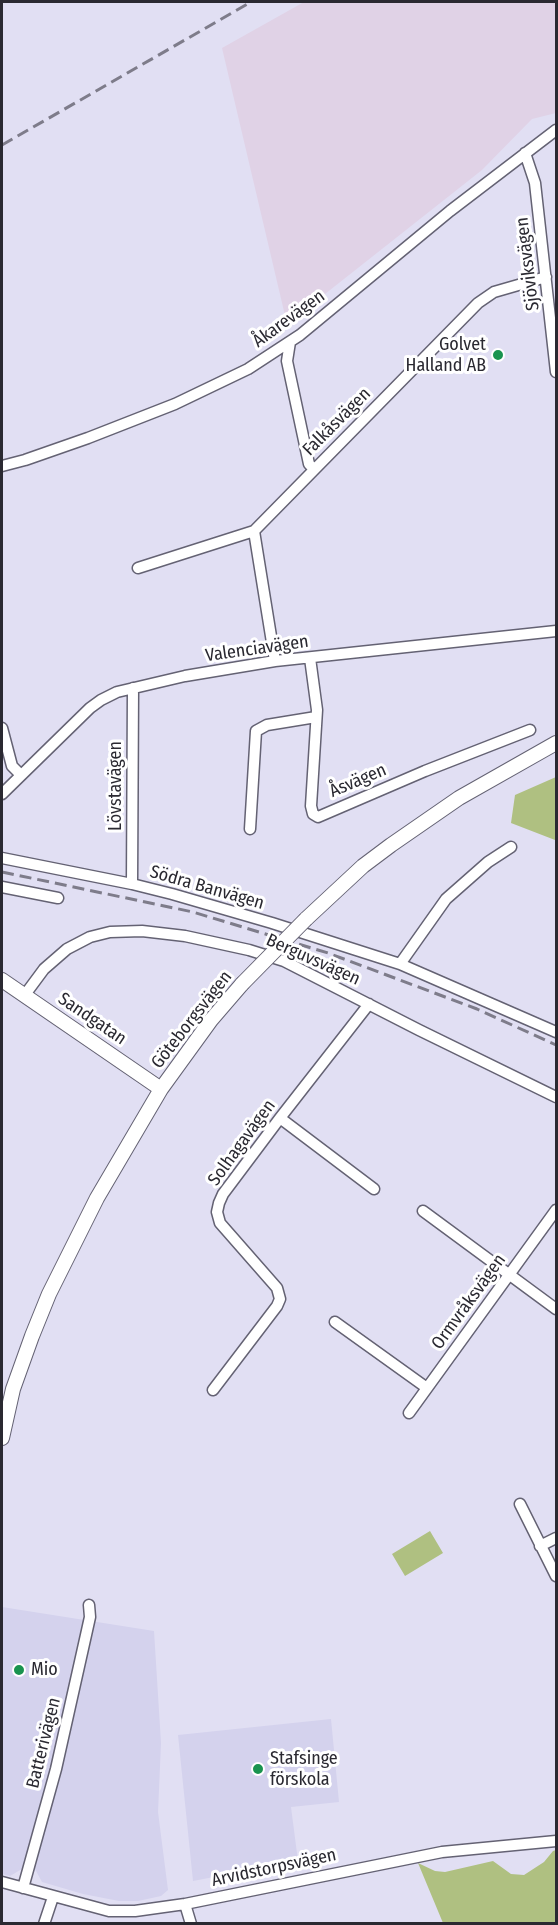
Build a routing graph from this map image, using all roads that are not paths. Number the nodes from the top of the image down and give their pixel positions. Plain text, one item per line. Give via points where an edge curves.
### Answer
1 (556, 130) edge
2 (525, 153) junction
3 (546, 278) junction
4 (290, 342) junction
5 (556, 372) edge
6 (2, 466) edge
7 (314, 469) junction
8 (255, 531) junction
9 (138, 568) dead end
10 (556, 631) edge
11 (310, 658) junction
12 (275, 661) junction
13 (134, 688) junction
14 (316, 717) junction
15 (2, 728) edge
16 (530, 730) dead end
17 (556, 743) edge
18 (21, 776) junction
19 (2, 794) edge
20 (250, 829) dead end
21 (511, 847) dead end
22 (2, 858) edge
23 (132, 884) junction
24 (2, 887) edge
25 (58, 898) dead end
26 (400, 964) junction
27 (2, 980) edge
28 (24, 996) junction
29 (369, 1004) junction
30 (556, 1032) edge
31 (161, 1089) junction
32 (556, 1097) edge
33 (280, 1118) junction
34 (374, 1189) dead end
35 (556, 1210) edge
36 (423, 1211) dead end
37 (509, 1275) junction
38 (556, 1309) edge
39 (335, 1322) dead end
40 (426, 1388) junction
41 (213, 1390) dead end
42 (409, 1413) dead end
43 (2, 1438) edge
44 (520, 1504) dead end
45 (556, 1538) edge
46 (540, 1546) junction
47 (556, 1576) edge
48 (89, 1605) dead end
49 (556, 1841) edge
50 (2, 1882) edge
51 (23, 1888) junction
52 (53, 1897) junction
53 (185, 1904) junction
54 (44, 1923) edge
55 (191, 1923) edge

1 - 2 street, Åkarevägen
2 - 3 street, Sjöviksvägen via 535,183
2 - 4 street, Åkarevägen
3 - 5 street, Sjöviksvägen
3 - 7 street, Falkåsvägen via 494,292 478,303
4 - 6 street, Åkarevägen via 248,369 175,404
4 - 7 street via 287,361 309,464
7 - 8 street, Falkåsvägen
8 - 9 street, Falkåsvägen
8 - 12 street
10 - 11 street, Valenciavägen
11 - 12 street, Valenciavägen
11 - 14 street, Åsvägen
12 - 13 street, Valenciavägen
13 - 18 street, Valenciavägen via 100,700
13 - 23 street, Lövstavägen
14 - 16 street, Åsvägen via 311,806 318,817
14 - 20 street via 267,725 256,731
15 - 18 street via 12,765
17 - 31 main road, Göteborgsvägen, bridge via 459,798 363,866 242,984
18 - 19 street, Valenciavägen
21 - 26 street via 446,899
22 - 23 street, Södra Banvägen
23 - 26 street, Södra Banvägen via 272,922
24 - 25 street
26 - 30 street, Södra Banvägen
27 - 28 main road, Sandgatan
28 - 29 street, Berguvsvägen via 44,969 67,948 110,932 142,931 185,936 284,961
28 - 31 main road, Sandgatan
29 - 32 street, Berguvsvägen
29 - 33 street, Solhagavägen
31 - 43 main road, Göteborgsvägen via 97,1198 49,1294 13,1389
33 - 34 street
33 - 41 street, Solhagavägen via 223,1194 217,1212 220,1223 277,1288 280,1299
35 - 37 street, Ormvråksvägen
36 - 37 street
37 - 38 street
37 - 40 street, Ormvråksvägen
39 - 40 street
40 - 42 street, Ormvråksvägen
44 - 46 street
45 - 46 street
46 - 47 street
48 - 51 street, Batterivägen via 90,1617 56,1769
49 - 53 street, Arvidstorpsvägen via 442,1852
50 - 51 street, Arvidstorpsvägen
51 - 52 street, Arvidstorpsvägen
52 - 53 street, Arvidstorpsvägen via 121,1912
52 - 54 street
53 - 55 street

